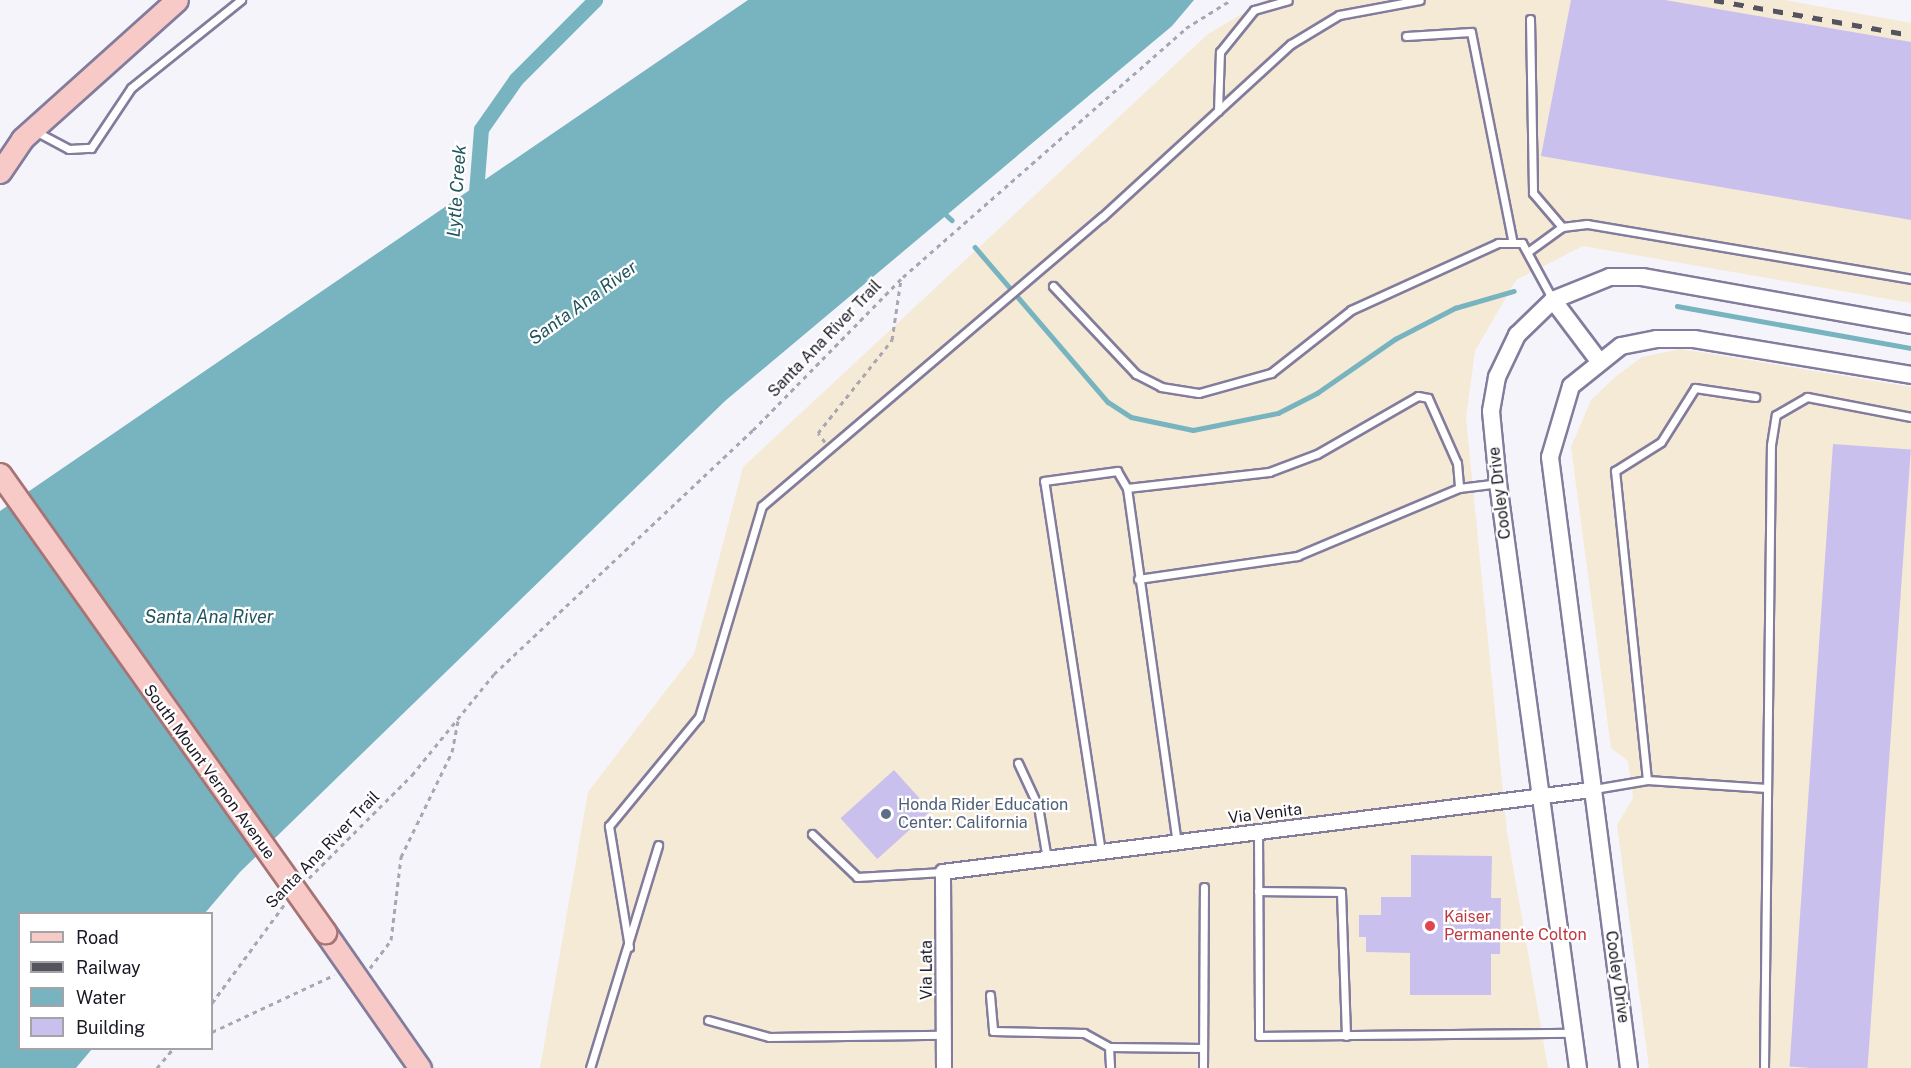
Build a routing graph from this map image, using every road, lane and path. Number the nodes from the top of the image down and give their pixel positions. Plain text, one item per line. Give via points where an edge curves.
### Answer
1 (177, 0) edge
2 (241, 0) edge
3 (1231, 0) edge
4 (1288, 0) edge
5 (1420, 0) edge
6 (1530, 19) dead end
7 (1406, 36) dead end
8 (1218, 111) junction
9 (33, 129) junction
10 (0, 170) edge
11 (1562, 227) junction
12 (1512, 240) junction
13 (1529, 251) junction
14 (901, 279) junction
15 (1911, 279) edge
16 (1053, 286) dead end
17 (1553, 300) junction
18 (1911, 325) edge
19 (1599, 361) junction
20 (1911, 375) edge
21 (1755, 397) dead end
22 (1911, 417) edge
23 (828, 446) dead end
24 (0, 474) edge
25 (1498, 483) junction
26 (1127, 488) junction
27 (1459, 488) junction
28 (1138, 579) junction
29 (458, 718) junction
30 (1018, 763) dead end
31 (1647, 780) junction
32 (1767, 788) junction
33 (1591, 789) junction
34 (1539, 796) junction
35 (1258, 832) junction
36 (812, 834) dead end
37 (1177, 842) junction
38 (658, 845) dead end
39 (1101, 852) junction
40 (1047, 859) junction
41 (943, 872) junction
42 (302, 885) dead end
43 (1204, 887) dead end
44 (1258, 891) junction
45 (287, 902) dead end
46 (629, 947) junction
47 (352, 971) junction
48 (990, 995) dead end
49 (213, 1002) edge
50 (708, 1020) dead end
51 (213, 1031) edge
52 (1573, 1033) junction
53 (944, 1035) junction
54 (1346, 1036) junction
55 (1109, 1047) junction
56 (1203, 1048) junction
57 (172, 1050) edge
58 (157, 1068) edge
59 (420, 1068) edge
60 (590, 1068) edge
61 (944, 1068) edge
62 (1110, 1068) edge
63 (1203, 1068) edge
64 (1578, 1068) edge
65 (1629, 1068) edge
66 (1764, 1068) edge

1 - 9 main road
2 - 9 lane via 131,88 91,148 69,150
3 - 14 path, Santa Ana River Trail via 1186,28
4 - 8 lane via 1254,10 1220,52
5 - 8 lane via 1339,15 1291,44
6 - 11 lane via 1533,193
7 - 12 lane via 1471,32
8 - 46 lane via 1102,217 762,506 699,717 609,826
9 - 10 main road
11 - 13 lane
11 - 15 lane via 1587,224
12 - 13 lane
12 - 16 lane via 1351,310 1271,373 1199,393 1161,387 1136,374
13 - 17 lane
14 - 23 path via 892,340 818,433
14 - 29 path, Santa Ana River Trail via 753,430 494,674
17 - 18 street, Cooley Drive via 1582,285 1642,277
17 - 19 street
17 - 25 street, Cooley Drive via 1517,335 1497,377 1491,411
19 - 20 street, Cooley Drive via 1621,346 1694,339
19 - 33 street, Cooley Drive via 1571,386 1550,457
21 - 31 lane via 1695,388 1661,442 1615,471
22 - 32 lane via 1807,397 1776,415 1771,445
24 - 47 main road, South Mount Vernon Avenue, bridge
25 - 27 lane
25 - 34 street, Cooley Drive
26 - 27 lane via 1269,472 1317,454 1418,396 1428,398 1457,463
26 - 28 lane
26 - 39 lane via 1117,471 1044,481
27 - 28 lane via 1297,556
28 - 37 lane
29 - 42 path, Santa Ana River Trail via 412,775
29 - 47 path, Santa Ana River Trail via 452,752 401,857 391,940 370,968
30 - 40 lane via 1038,806
31 - 32 lane
31 - 33 lane
32 - 66 lane
33 - 34 street, Via Venita
33 - 65 street, Cooley Drive
34 - 35 street, Via Venita
34 - 52 street, Cooley Drive
35 - 37 street, Via Venita
35 - 44 lane
36 - 41 lane via 857,878
37 - 39 street, Via Venita
38 - 46 lane
39 - 40 street, Via Venita
40 - 41 street, Via Venita
41 - 53 street, Via Lata
43 - 56 lane
44 - 54 lane via 1341,892
44 - 54 lane via 1259,1036
45 - 49 path, Santa Ana River Trail
46 - 60 lane
47 - 51 path, Santa Ana River Trail via 292,990
47 - 59 main road, South Mount Vernon Avenue
48 - 55 lane via 993,1031 1084,1033
50 - 53 lane via 769,1037
52 - 54 lane
52 - 64 street, Cooley Drive
53 - 61 street, Via Lata
55 - 56 lane
55 - 62 lane
56 - 63 lane
57 - 58 path

